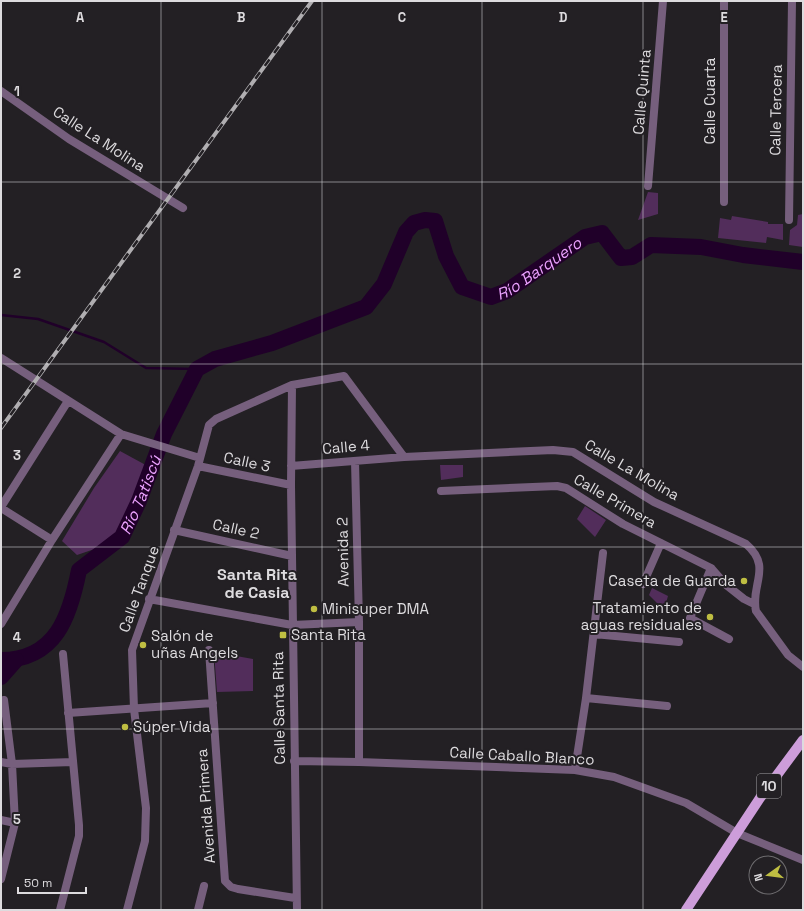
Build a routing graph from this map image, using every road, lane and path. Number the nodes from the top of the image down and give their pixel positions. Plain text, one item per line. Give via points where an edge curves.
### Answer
1 (663, 1) edge
2 (724, 1) edge
3 (792, 1) edge
4 (1, 90) edge
5 (648, 186) dead end
6 (724, 202) dead end
7 (183, 208) dead end
8 (789, 220) dead end
9 (1, 358) edge
10 (292, 385) junction
11 (68, 401) junction
12 (121, 434) junction
13 (404, 457) junction
14 (355, 461) junction
15 (199, 462) junction
16 (291, 466) junction
17 (291, 485) junction
18 (441, 491) dead end
19 (1, 508) edge
20 (174, 530) junction
21 (52, 540) junction
22 (661, 543) junction
23 (602, 553) dead end
24 (292, 556) junction
25 (711, 568) junction
26 (643, 584) dead end
27 (149, 599) junction
28 (754, 604) junction
29 (359, 622) junction
30 (1, 624) edge
31 (292, 625) junction
32 (594, 634) junction
33 (729, 639) dead end
34 (679, 642) dead end
35 (209, 650) dead end
36 (63, 654) dead end
37 (803, 667) edge
38 (586, 698) junction
39 (4, 700) dead end
40 (212, 702) junction
41 (667, 706) dead end
42 (134, 709) junction
43 (68, 713) junction
44 (803, 740) edge
45 (294, 761) junction
46 (1, 762) edge
47 (73, 762) junction
48 (359, 762) junction
49 (12, 764) junction
50 (575, 770) junction
51 (1, 820) edge
52 (15, 823) junction
53 (737, 833) junction
54 (803, 860) edge
55 (1, 879) edge
56 (204, 886) dead end
57 (295, 898) junction
58 (60, 910) edge
59 (126, 910) edge
60 (198, 910) edge
61 (297, 910) edge
62 (686, 910) edge

1 - 5 street, Calle Quinta
2 - 6 street, Calle Cuarta
3 - 8 street, Calle Tercera
4 - 7 street, Calle La Molina via 69,139
9 - 11 street, Calle 3
10 - 13 street, Calle Tanque via 344,376
10 - 15 street, Calle Tanque via 216,419 209,425
10 - 16 street, Calle Santa Rita
11 - 12 street, Calle 3
11 - 19 street
12 - 15 street, Calle 3
12 - 21 street
13 - 14 street, Calle 4
13 - 28 street, Calle La Molina via 553,450 573,452 654,502 749,547 757,555 760,571
14 - 16 street, Calle 4
14 - 29 street, Avenida 2
15 - 17 street, Calle 3
15 - 20 street, Calle Tanque
16 - 17 street, Calle Santa Rita
17 - 24 street, Calle Santa Rita
18 - 22 street, Calle Primera via 557,486 566,488 623,524
19 - 21 street
20 - 24 street, Calle 2
20 - 27 street, Calle Tanque
21 - 30 street
22 - 25 street, Calle Primera
22 - 26 street
23 - 32 street
24 - 31 street, Calle Santa Rita
25 - 28 street, Calle Primera via 725,584
25 - 33 street via 690,618
27 - 31 street
27 - 42 street, Calle Tanque via 132,650
28 - 37 street via 760,618 788,655
29 - 31 street
29 - 48 street, Avenida 2
31 - 45 street, Calle Santa Rita
32 - 34 street
32 - 38 street
35 - 40 street, Avenida Primera
36 - 43 street
38 - 41 street
38 - 50 street
39 - 49 street
40 - 42 street
40 - 57 street, Avenida Primera via 225,881 230,887
42 - 43 street
42 - 59 street, Calle Tanque via 146,808 145,834
43 - 47 street
44 - 53 main road, 10
45 - 48 street, Calle Caballo Blanco
45 - 57 street, Calle Santa Rita
46 - 49 street
47 - 49 street
47 - 58 street via 79,836
48 - 50 street, Calle Caballo Blanco
49 - 52 street
50 - 53 street, Calle Caballo Blanco via 614,777 686,803
51 - 52 street
52 - 55 street
53 - 54 street, Calle Caballo Blanco
53 - 62 main road, 10
56 - 60 street
57 - 61 street, Calle Santa Rita

